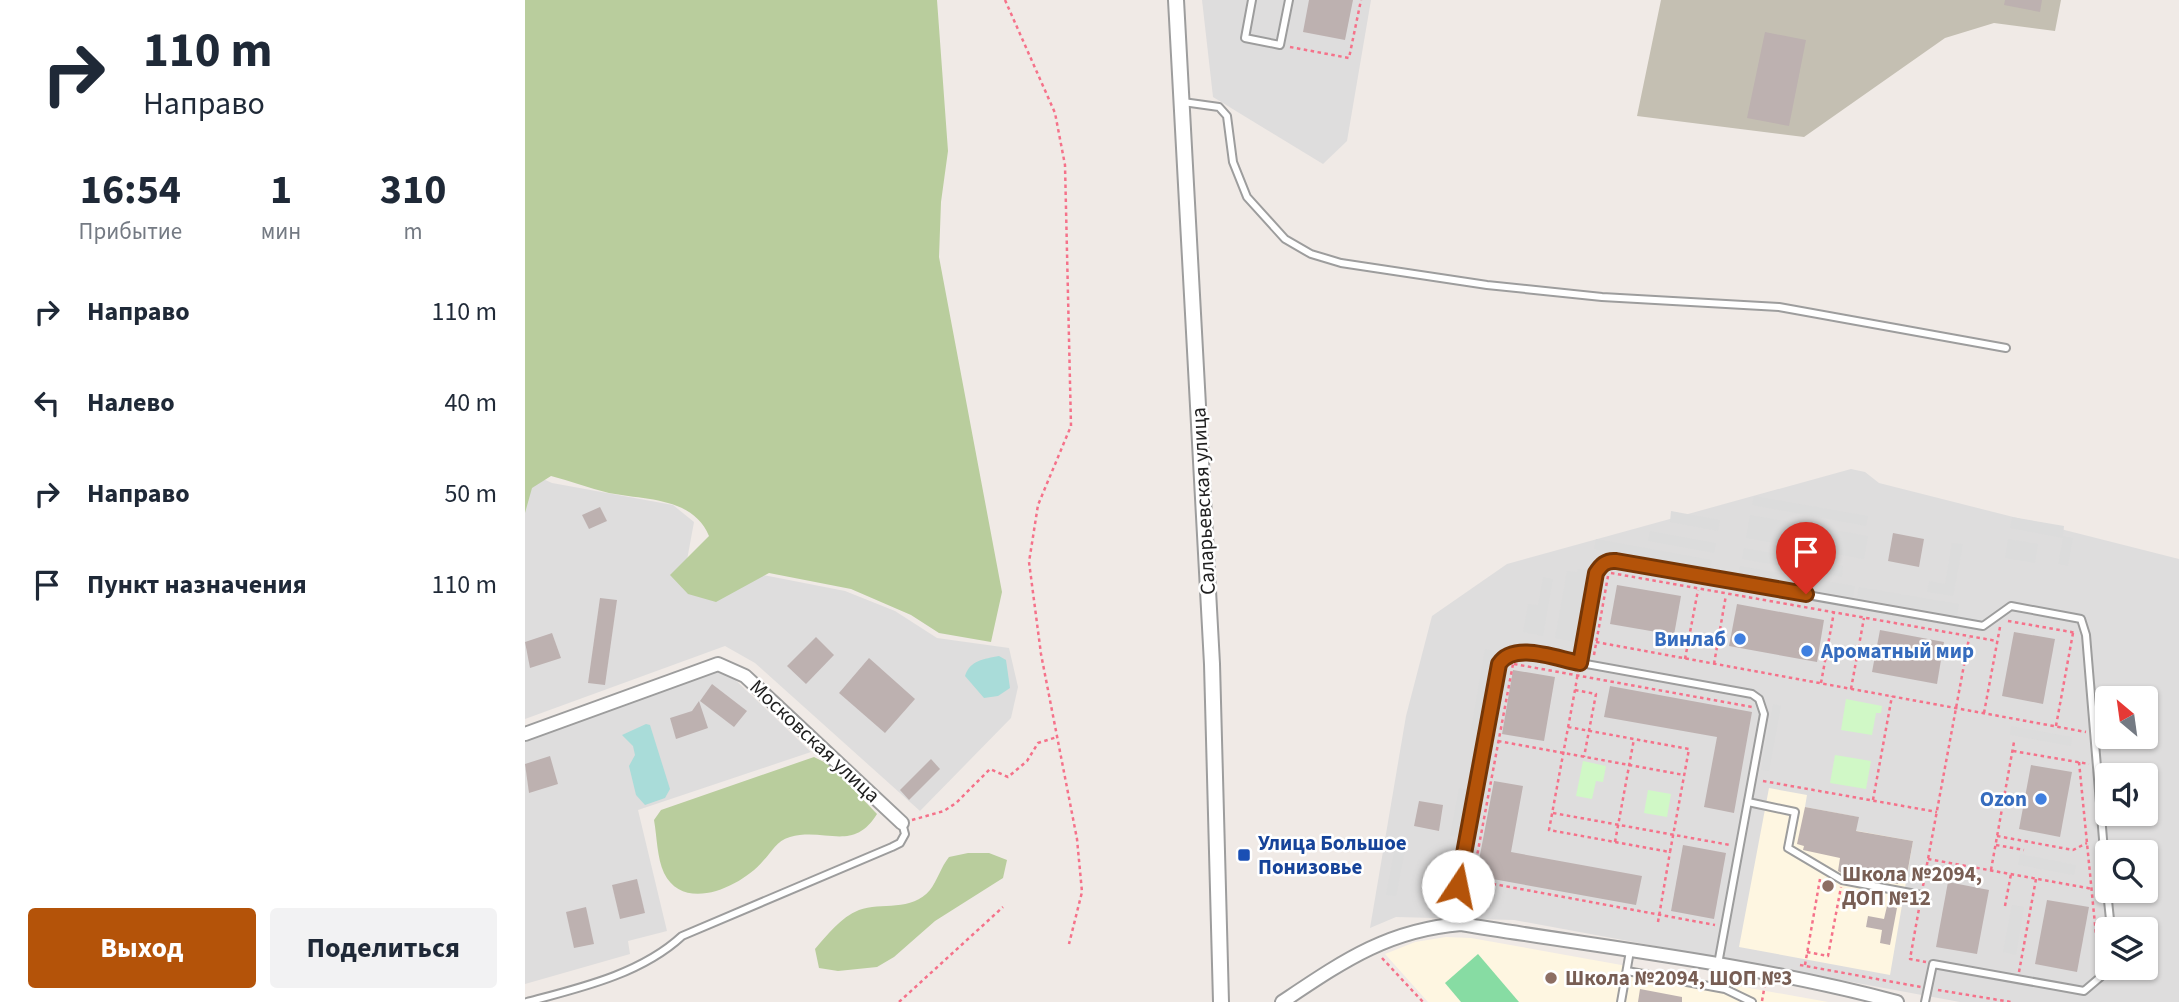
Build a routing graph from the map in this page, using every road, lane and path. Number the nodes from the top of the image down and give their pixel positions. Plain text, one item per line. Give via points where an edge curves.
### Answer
1 (1005, 0) edge
2 (1176, 0) edge
3 (1252, 0) edge
4 (1289, 0) edge
5 (1361, 0) edge
6 (1280, 45) junction
7 (1181, 102) junction
8 (2006, 348) dead end
9 (1698, 588) junction
10 (1727, 593) junction
11 (1834, 612) junction
12 (1864, 618) junction
13 (1971, 624) junction
14 (2073, 633) junction
15 (2086, 635) junction
16 (1969, 636) junction
17 (1997, 641) junction
18 (1596, 642) junction
19 (1515, 653) junction
20 (1685, 659) junction
21 (1580, 663) junction
22 (1513, 664) junction
23 (1714, 664) junction
24 (1592, 665) junction
25 (1576, 681) dead end
26 (1821, 683) junction
27 (1851, 689) junction
28 (1575, 690) junction
29 (1892, 696) junction
30 (1956, 708) junction
31 (1764, 709) junction
32 (1984, 713) junction
33 (2056, 726) junction
34 (1568, 727) junction
35 (1589, 731) junction
36 (2094, 733) junction
37 (525, 734) edge
38 (1057, 737) junction
39 (1633, 739) junction
40 (1498, 741) junction
41 (2014, 742) dead end
42 (2013, 751) junction
43 (1563, 753) junction
44 (1584, 757) junction
45 (2079, 762) junction
46 (2097, 763) edge
47 (1629, 765) junction
48 (2095, 766) edge
49 (1684, 775) junction
50 (1752, 779) junction
51 (1873, 800) junction
52 (1748, 802) junction
53 (1937, 812) junction
54 (1553, 813) junction
55 (902, 822) junction
56 (1618, 825) junction
57 (1673, 835) junction
58 (1997, 836) junction
59 (1615, 842) junction
60 (2087, 843) junction
61 (1730, 845) dead end
62 (1996, 845) junction
63 (2024, 850) dead end
64 (1670, 852) junction
65 (1928, 859) junction
66 (1822, 868) junction
67 (1991, 870) junction
68 (2011, 874) junction
69 (2036, 879) junction
70 (1472, 880) junction
71 (1842, 880) junction
72 (1471, 888) dead end
73 (2092, 889) junction
74 (2095, 889) edge
75 (1921, 895) junction
76 (2005, 906) dead end
77 (1003, 907) dead end
78 (1659, 914) junction
79 (2095, 917) edge
80 (1658, 922) dead end
81 (1450, 925) junction
82 (1715, 925) dead end
83 (1069, 944) dead end
84 (1630, 951) junction
85 (1377, 952) dead end
86 (1807, 952) junction
87 (1793, 964) dead end
88 (1933, 964) junction
89 (1718, 966) junction
90 (1804, 966) junction
91 (1627, 971) junction
92 (2018, 979) junction
93 (2100, 980) edge
94 (1765, 984) dead end
95 (1928, 988) junction
96 (527, 1002) edge
97 (899, 1002) edge
98 (1221, 1002) edge
99 (1282, 1002) edge
100 (1423, 1002) edge
101 (1621, 1002) edge
102 (1752, 1002) edge
103 (1762, 1002) edge
104 (1898, 1002) edge
105 (1926, 1002) edge
106 (2011, 1002) edge

1 - 38 path via 1055,113 1065,165 1071,426 1038,505 1029,562
2 - 7 street, Саларьевская улица
3 - 6 lane via 1245,38
4 - 6 lane
5 - 6 path via 1349,58
7 - 8 lane via 1219,107 1227,116 1238,177 1262,217 1285,239 1311,254 1341,263 1589,296 1779,307
7 - 98 street, Саларьевская улица via 1212,664
9 - 10 path
9 - 18 path via 1609,572
9 - 20 path
10 - 11 path
10 - 23 path
11 - 12 path
11 - 26 path
12 - 16 path
12 - 27 path
13 - 15 lane via 1983,626 2011,606 2081,619
13 - 16 path
13 - 21 lane via 1609,561 1596,573
14 - 15 path
14 - 17 path via 2001,620
14 - 33 path
15 - 36 lane
16 - 17 path
16 - 30 path
17 - 32 path
18 - 20 path
18 - 24 path
19 - 21 lane
19 - 22 path
19 - 81 lane via 1499,664
20 - 23 path
21 - 24 lane
22 - 31 path
22 - 40 path
23 - 26 path
24 - 31 lane via 1752,694
25 - 28 path
26 - 27 path
27 - 29 path
28 - 34 path
28 - 35 path via 1596,694
29 - 30 path
29 - 51 path
30 - 32 path
30 - 53 path
31 - 50 lane
32 - 33 path
33 - 36 path
34 - 35 path
34 - 43 path
35 - 39 path
35 - 44 path
36 - 46 lane
37 - 55 street, Московская улица via 717,664 745,676
38 - 55 path via 1038,743 1027,761 1008,777 990,769 944,811
38 - 83 path via 1077,839 1082,892
39 - 47 path
39 - 49 path via 1689,749
40 - 43 path
40 - 70 path
41 - 42 path
42 - 45 path
42 - 58 path
43 - 44 path
43 - 54 path
44 - 47 path
45 - 48 path
45 - 60 path
47 - 49 path
47 - 56 path
49 - 57 path
50 - 51 path
50 - 52 lane
51 - 53 path
52 - 66 lane via 1795,812 1788,848
52 - 89 lane
53 - 65 path
54 - 56 path
54 - 59 path via 1549,831
55 - 96 lane via 905,834 892,847 682,936 660,957 578,989
56 - 57 path
56 - 59 path
57 - 61 path
57 - 64 path
58 - 60 path via 2073,850
58 - 62 path
59 - 64 path
60 - 73 path
62 - 63 path
62 - 67 path
64 - 78 path
65 - 67 path
65 - 75 path
66 - 71 lane
66 - 86 path
67 - 68 path
68 - 69 path
68 - 76 path
69 - 73 path
69 - 92 path
70 - 72 path
70 - 78 path
71 - 75 lane
71 - 86 path via 1828,956
73 - 74 path
73 - 79 path
75 - 88 path via 1910,959
77 - 97 path
78 - 80 path
78 - 82 path
81 - 84 street
81 - 99 street via 1381,941
84 - 89 street
84 - 91 lane
85 - 100 path
86 - 90 path
87 - 90 path
88 - 92 lane
88 - 95 lane
89 - 104 street
90 - 95 path
91 - 101 lane
91 - 102 lane via 1725,989
92 - 93 lane via 2084,991
94 - 103 path
95 - 105 lane
95 - 106 path

